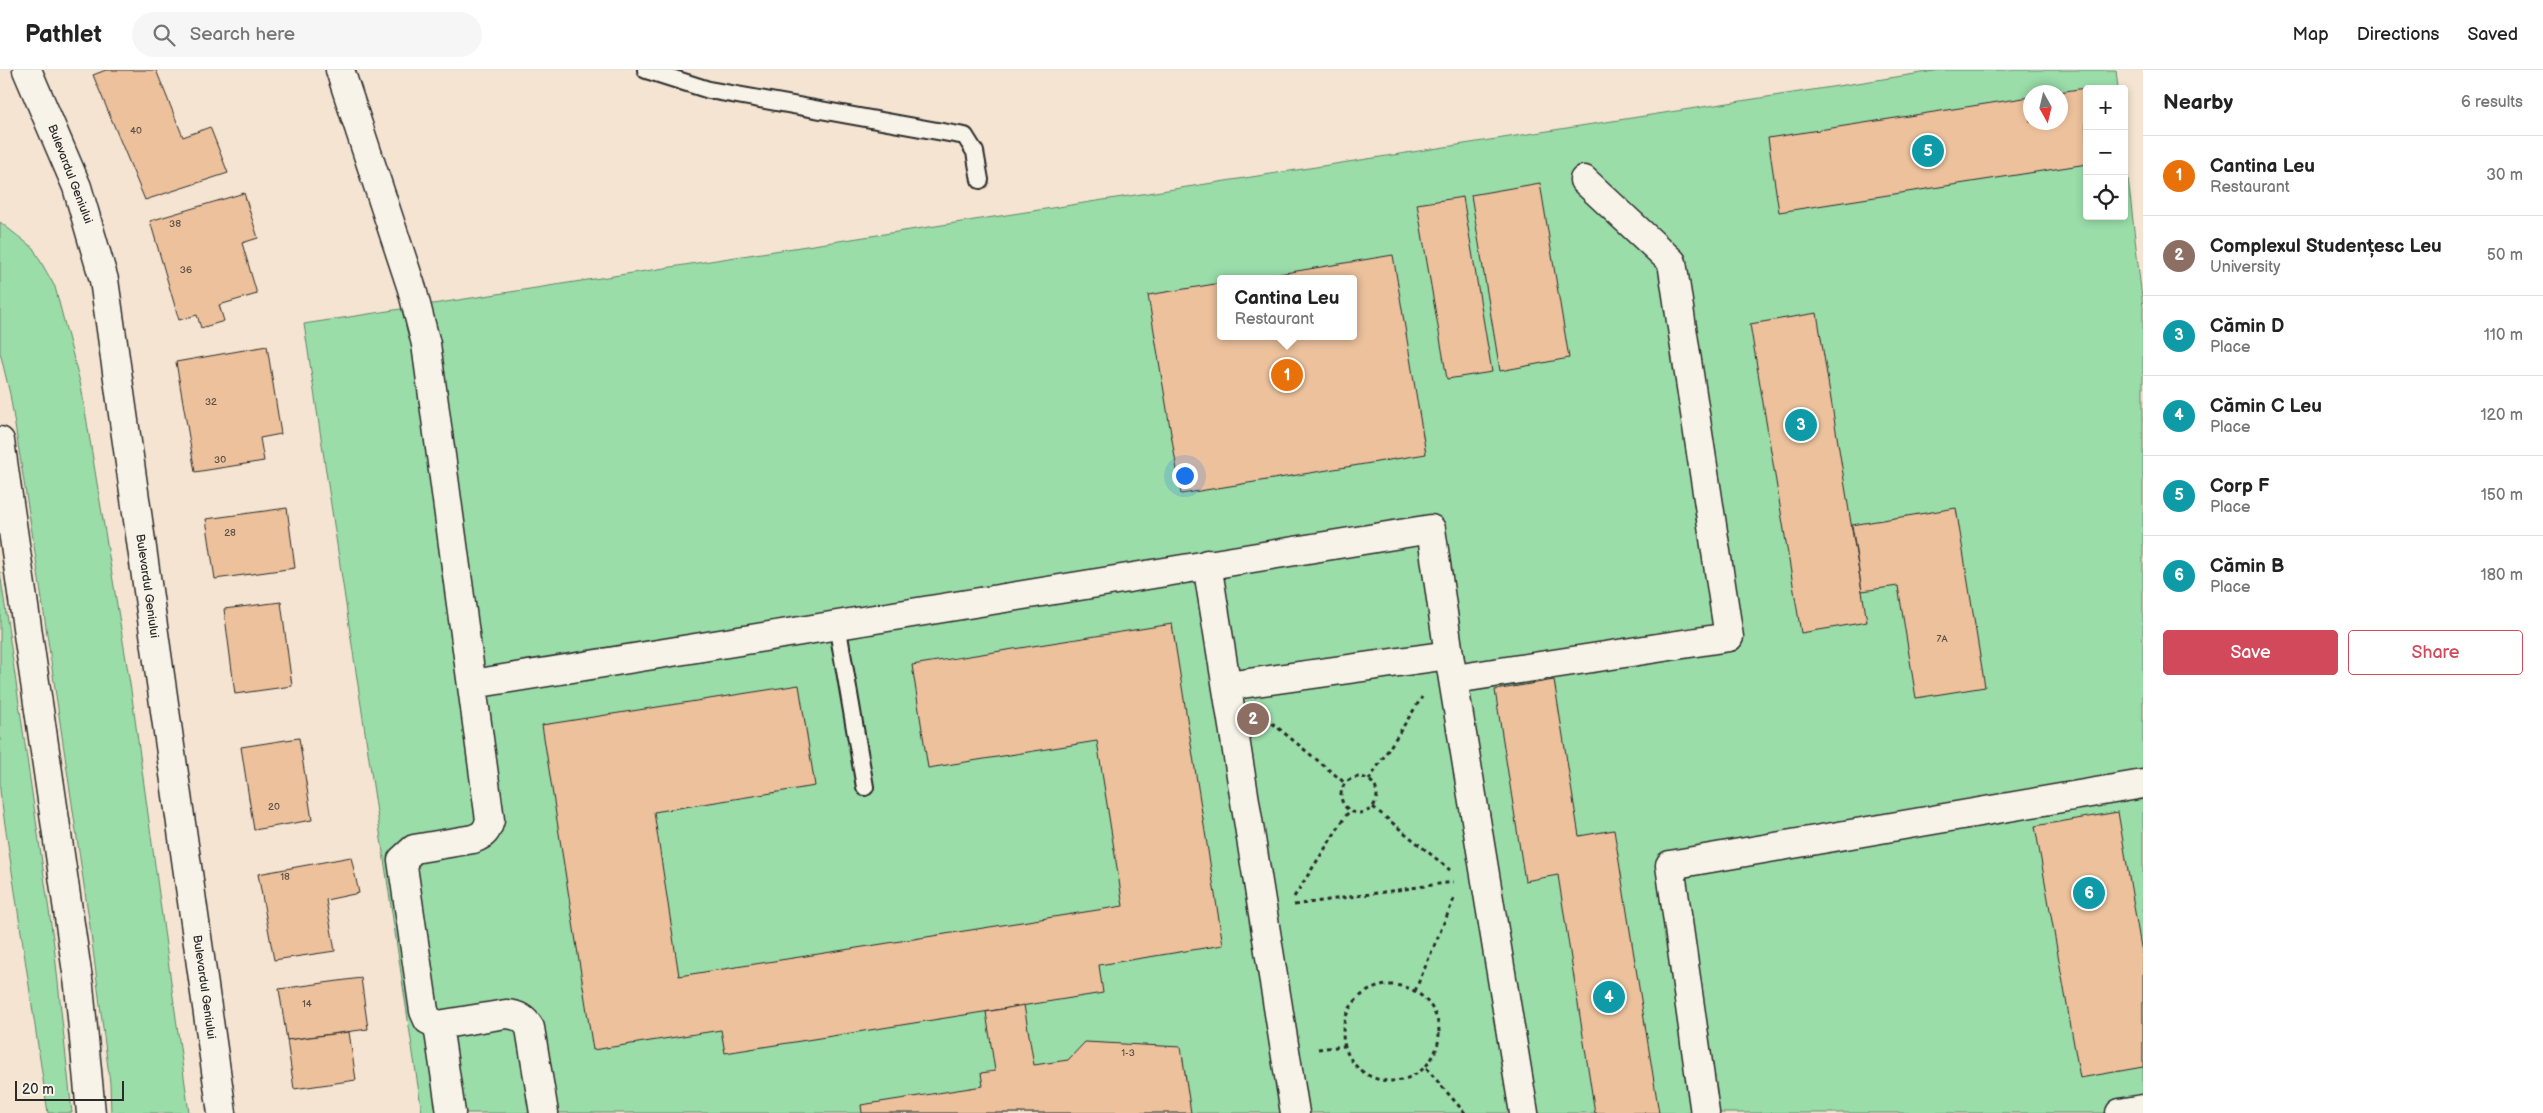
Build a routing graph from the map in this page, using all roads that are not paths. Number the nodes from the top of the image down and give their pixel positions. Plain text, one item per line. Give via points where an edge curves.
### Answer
1 (27, 70) edge
2 (340, 70) edge
3 (646, 70) edge
4 (980, 180) dead end
5 (1584, 180) dead end
6 (0, 441) edge
7 (1207, 564) junction
8 (837, 624) junction
9 (1452, 667) junction
10 (473, 684) junction
11 (1227, 686) junction
12 (2143, 784) edge
13 (864, 787) dead end
14 (438, 1024) junction
15 (2143, 1109) edge
16 (91, 1113) edge
17 (222, 1113) edge
18 (451, 1113) edge
19 (544, 1113) edge
20 (1295, 1113) edge
21 (1524, 1113) edge
22 (1706, 1113) edge
23 (2120, 1113) edge

1 - 17 street, Bulevardul Geniului via 77,187 104,280
2 - 10 street via 412,289 426,344
3 - 4 lane via 708,90 965,136 975,152
5 - 9 street via 1672,262 1729,637
6 - 16 street via 79,986
7 - 8 street
7 - 9 street via 1431,529
7 - 11 street
8 - 10 street
8 - 13 lane
9 - 11 street
9 - 21 street via 1474,879
10 - 14 street via 490,820 488,829 473,839 414,849 402,860 424,1011 428,1020
11 - 20 street
12 - 22 street via 1670,866
14 - 18 street
14 - 19 street via 506,1014 526,1020
15 - 23 street

